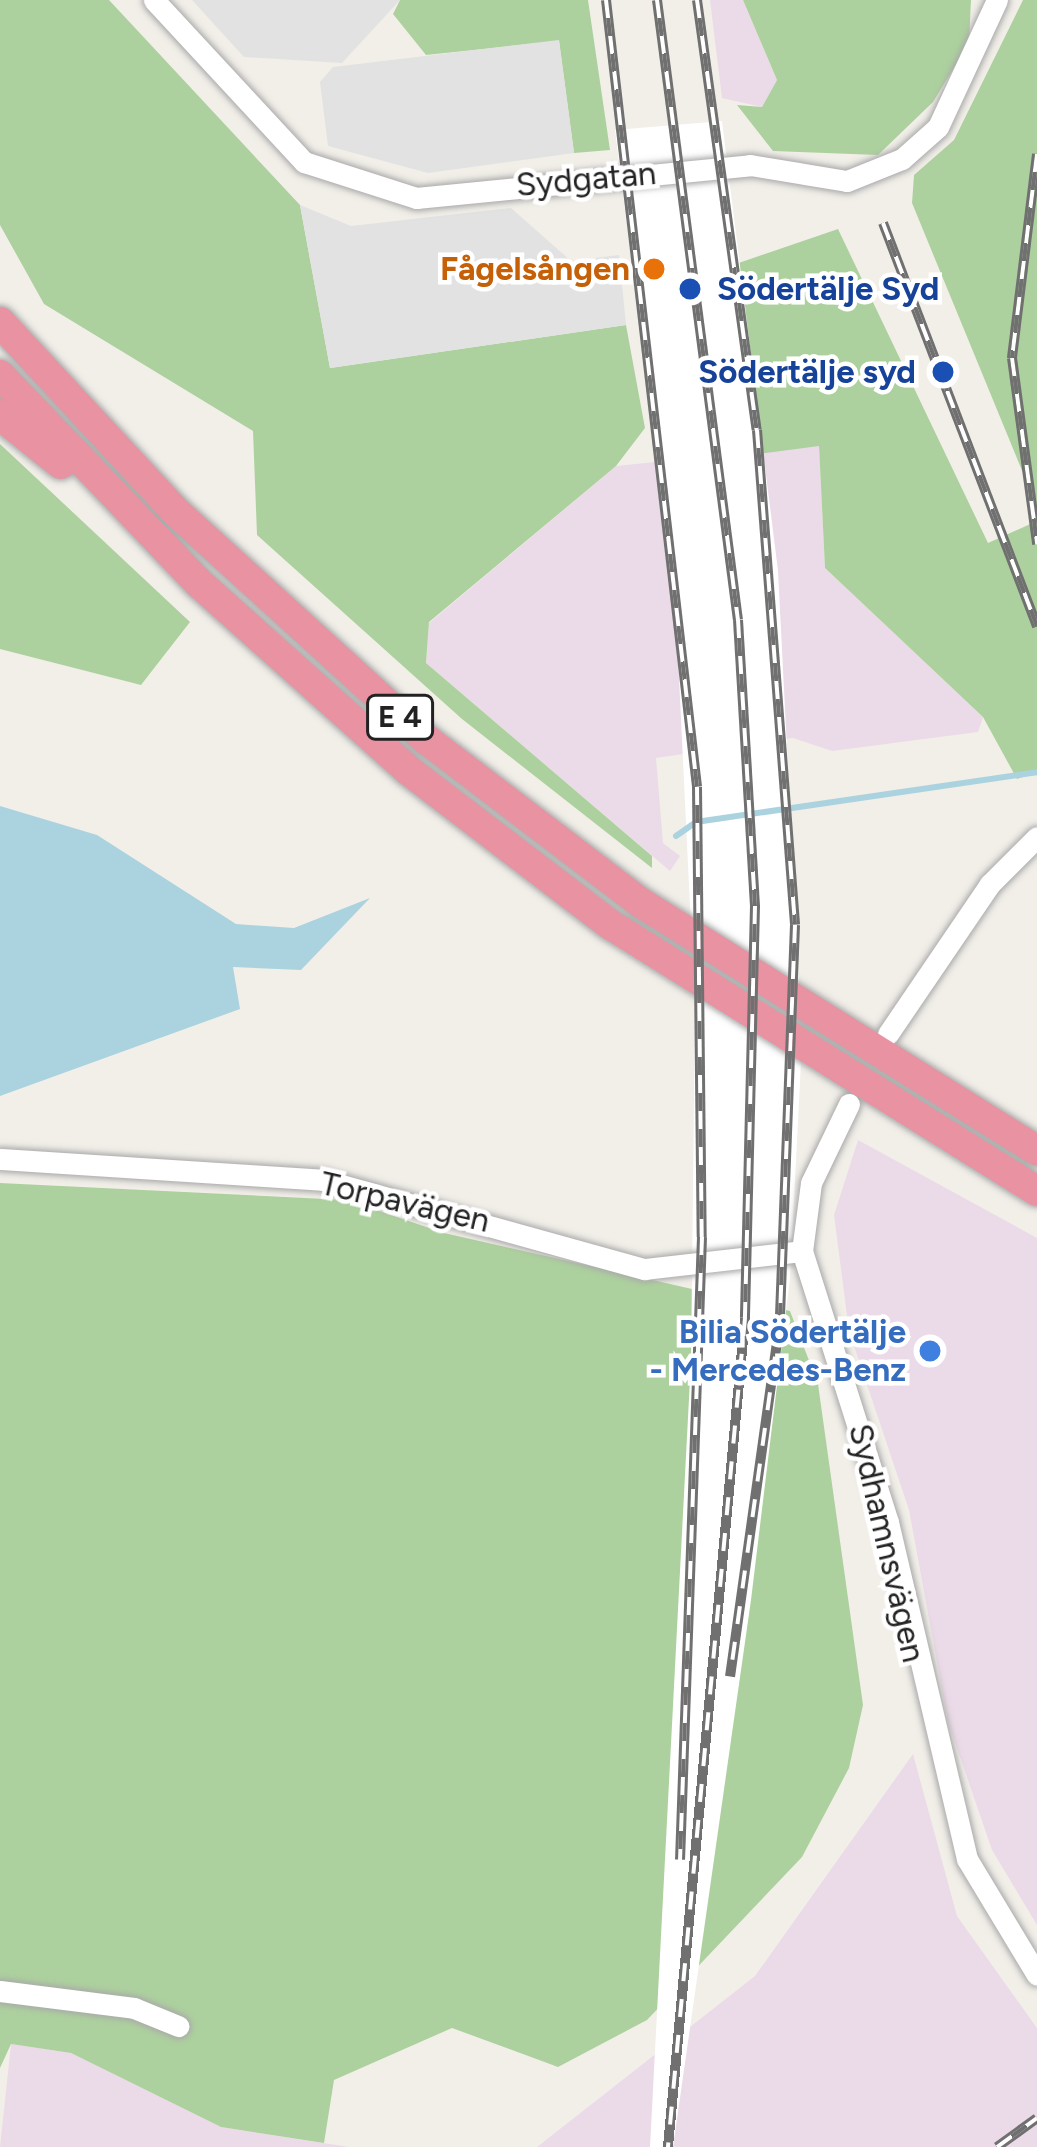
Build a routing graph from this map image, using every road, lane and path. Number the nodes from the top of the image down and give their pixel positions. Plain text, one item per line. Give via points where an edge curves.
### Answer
1 (154, 0) edge
2 (997, 0) edge
3 (0, 295) edge
4 (0, 322) edge
5 (0, 375) edge
6 (74, 404) junction
7 (0, 415) edge
8 (137, 523) junction
9 (1037, 837) edge
10 (888, 1034) dead end
11 (849, 1104) dead end
12 (1037, 1150) edge
13 (0, 1159) edge
14 (1037, 1191) edge
15 (802, 1251) junction
16 (1037, 1976) edge
17 (0, 1991) edge
18 (178, 2026) dead end

1 - 2 street, Sydgatan via 304,162 416,198 750,165 848,181 902,159 938,127
3 - 6 highway
4 - 6 highway, E 4
5 - 8 highway, E 4
6 - 12 highway, E 4 via 303,632 539,827 861,1048
7 - 8 highway
8 - 14 highway, E 4 via 283,663 537,871 843,1079
9 - 10 street via 990,884
11 - 15 street, Sydhamnsvägen via 811,1183
13 - 15 street, Torpavägen via 323,1180 645,1269
15 - 16 street, Sydhamnsvägen via 888,1522 967,1858
17 - 18 street via 134,2008

